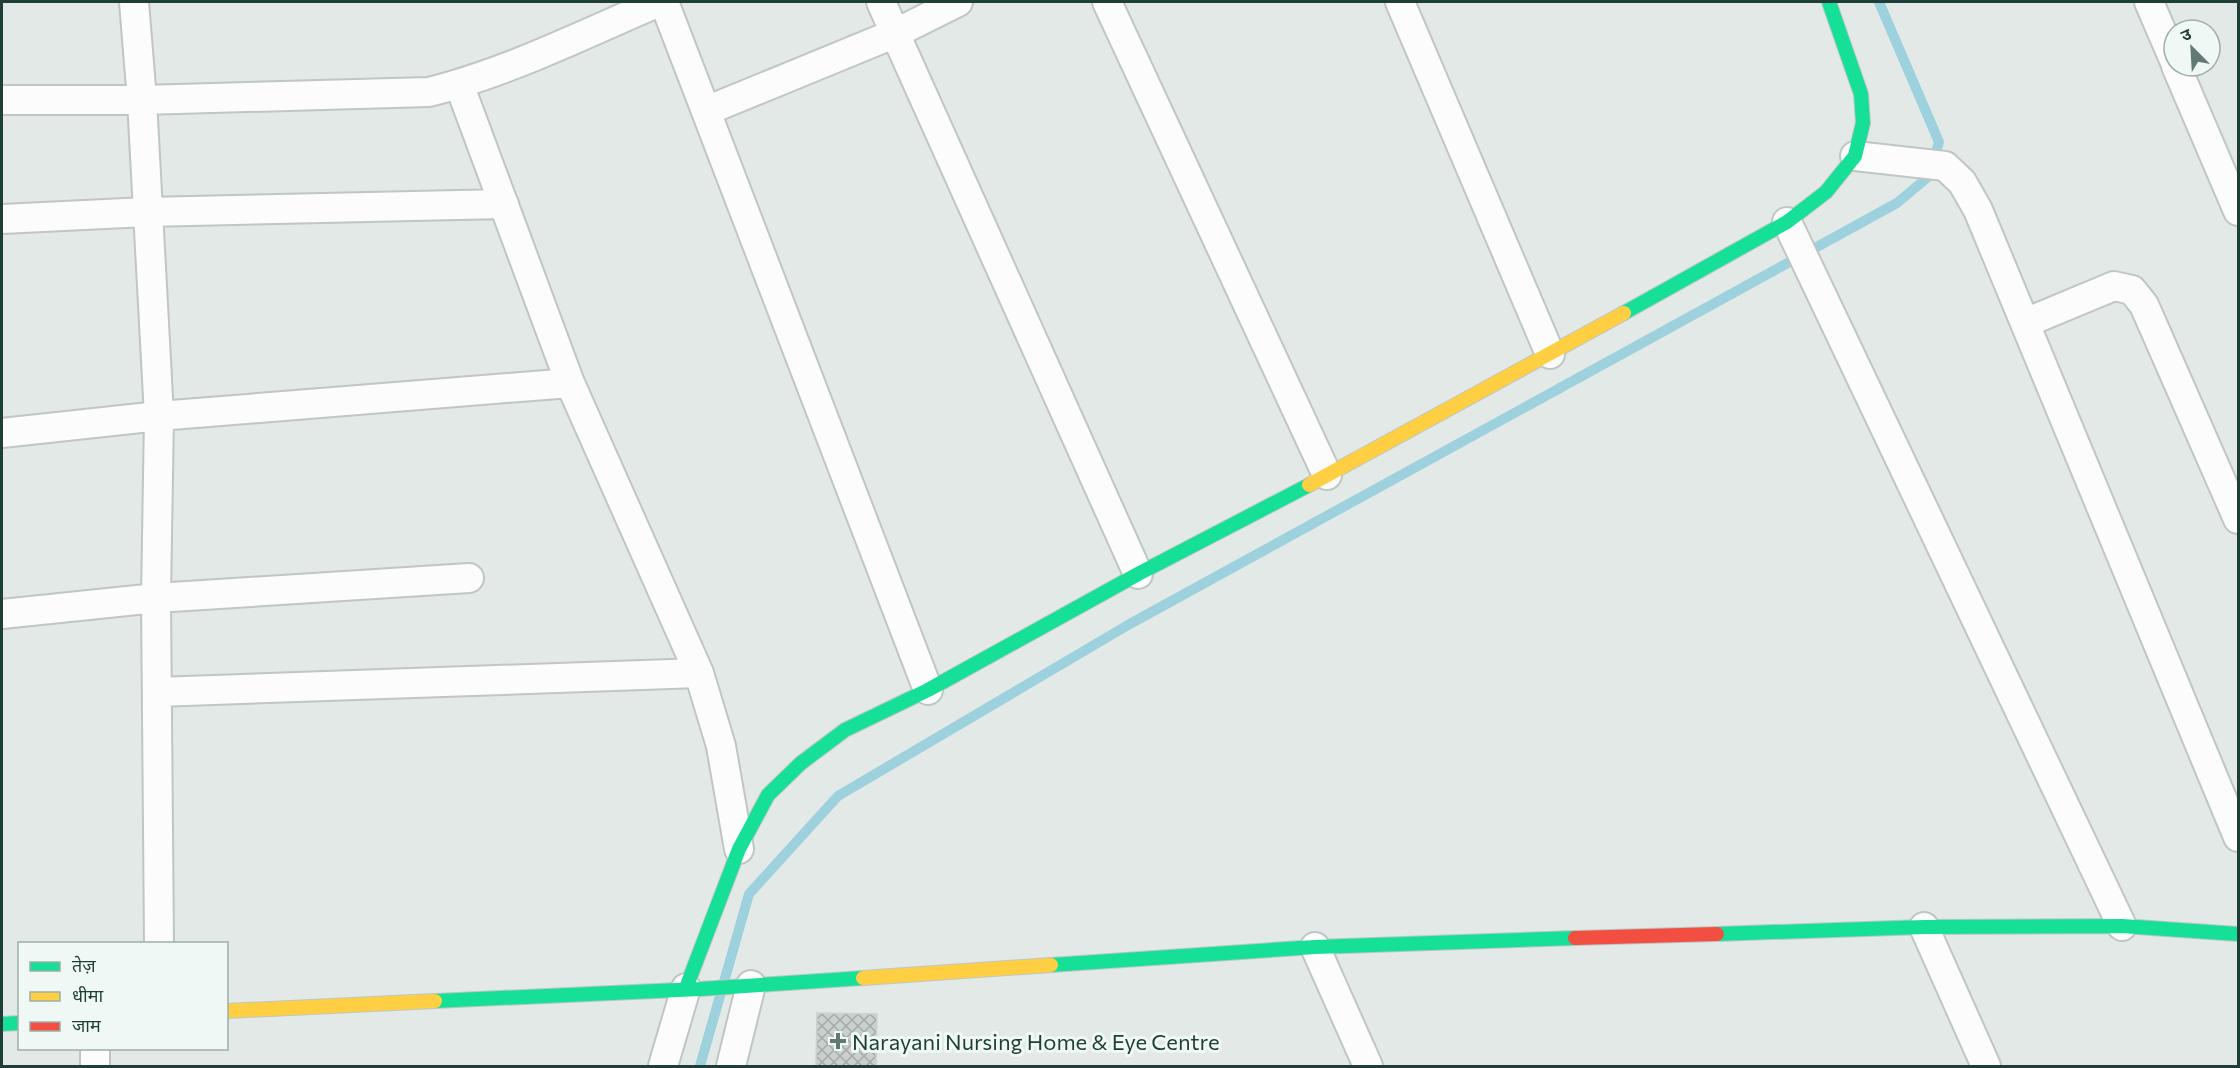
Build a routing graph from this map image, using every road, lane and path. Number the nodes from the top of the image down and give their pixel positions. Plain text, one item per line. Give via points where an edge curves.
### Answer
1 (134, 2) edge
2 (659, 2) edge
3 (664, 2) edge
4 (881, 2) edge
5 (958, 2) edge
6 (1107, 2) edge
7 (1400, 2) edge
8 (1828, 2) edge
9 (2149, 2) edge
10 (2162, 32) edge
11 (896, 33) junction
12 (2181, 78) edge
13 (459, 84) junction
14 (2, 100) edge
15 (142, 100) junction
16 (706, 111) junction
17 (1855, 156) junction
18 (504, 204) junction
19 (2238, 211) edge
20 (146, 212) junction
21 (2, 219) edge
22 (1787, 222) junction
23 (2025, 323) junction
24 (1550, 354) junction
25 (570, 383) junction
26 (159, 416) junction
27 (2, 433) edge
28 (1327, 475) junction
29 (2238, 519) edge
30 (1138, 573) junction
31 (469, 578) dead end
32 (156, 598) junction
33 (2, 614) edge
34 (699, 673) junction
35 (928, 690) junction
36 (157, 692) junction
37 (2238, 837) edge
38 (739, 849) junction
39 (2122, 926) junction
40 (1924, 927) junction
41 (2238, 934) edge
42 (159, 942) edge
43 (1315, 947) junction
44 (746, 985) junction
45 (693, 989) junction
46 (228, 1011) edge
47 (18, 1023) edge
48 (2, 1024) edge
49 (95, 1050) edge
50 (95, 1066) edge
51 (663, 1066) edge
52 (731, 1066) edge
53 (1368, 1066) edge
54 (1986, 1066) edge

1 - 15 street
2 - 13 street
3 - 16 street
4 - 11 street
5 - 11 street
6 - 28 street
7 - 24 street
8 - 17 street via 1861,94 1863,123
9 - 10 street
11 - 16 street
11 - 30 street
12 - 19 street
13 - 15 street via 429,92
13 - 18 street
14 - 15 street
15 - 20 street
16 - 35 street
17 - 22 street via 1826,192
17 - 23 street via 1945,166 1962,182 1978,210
18 - 20 street
18 - 25 street
20 - 21 street
20 - 26 street
22 - 24 street
22 - 39 street
23 - 29 street via 2114,286 2132,290 2144,305
23 - 37 street
24 - 28 street
25 - 26 street
25 - 34 street
26 - 27 street
26 - 32 street
28 - 30 street
30 - 35 street
31 - 32 street
32 - 33 street
32 - 36 street
34 - 36 street
34 - 38 street via 721,746
35 - 38 street via 845,730 801,763 768,795
36 - 42 street
38 - 45 street
39 - 40 street
39 - 41 street
40 - 43 street
40 - 54 street
43 - 44 street
43 - 53 street
44 - 45 street
44 - 52 street
45 - 46 street
45 - 51 street
47 - 48 street
49 - 50 street

